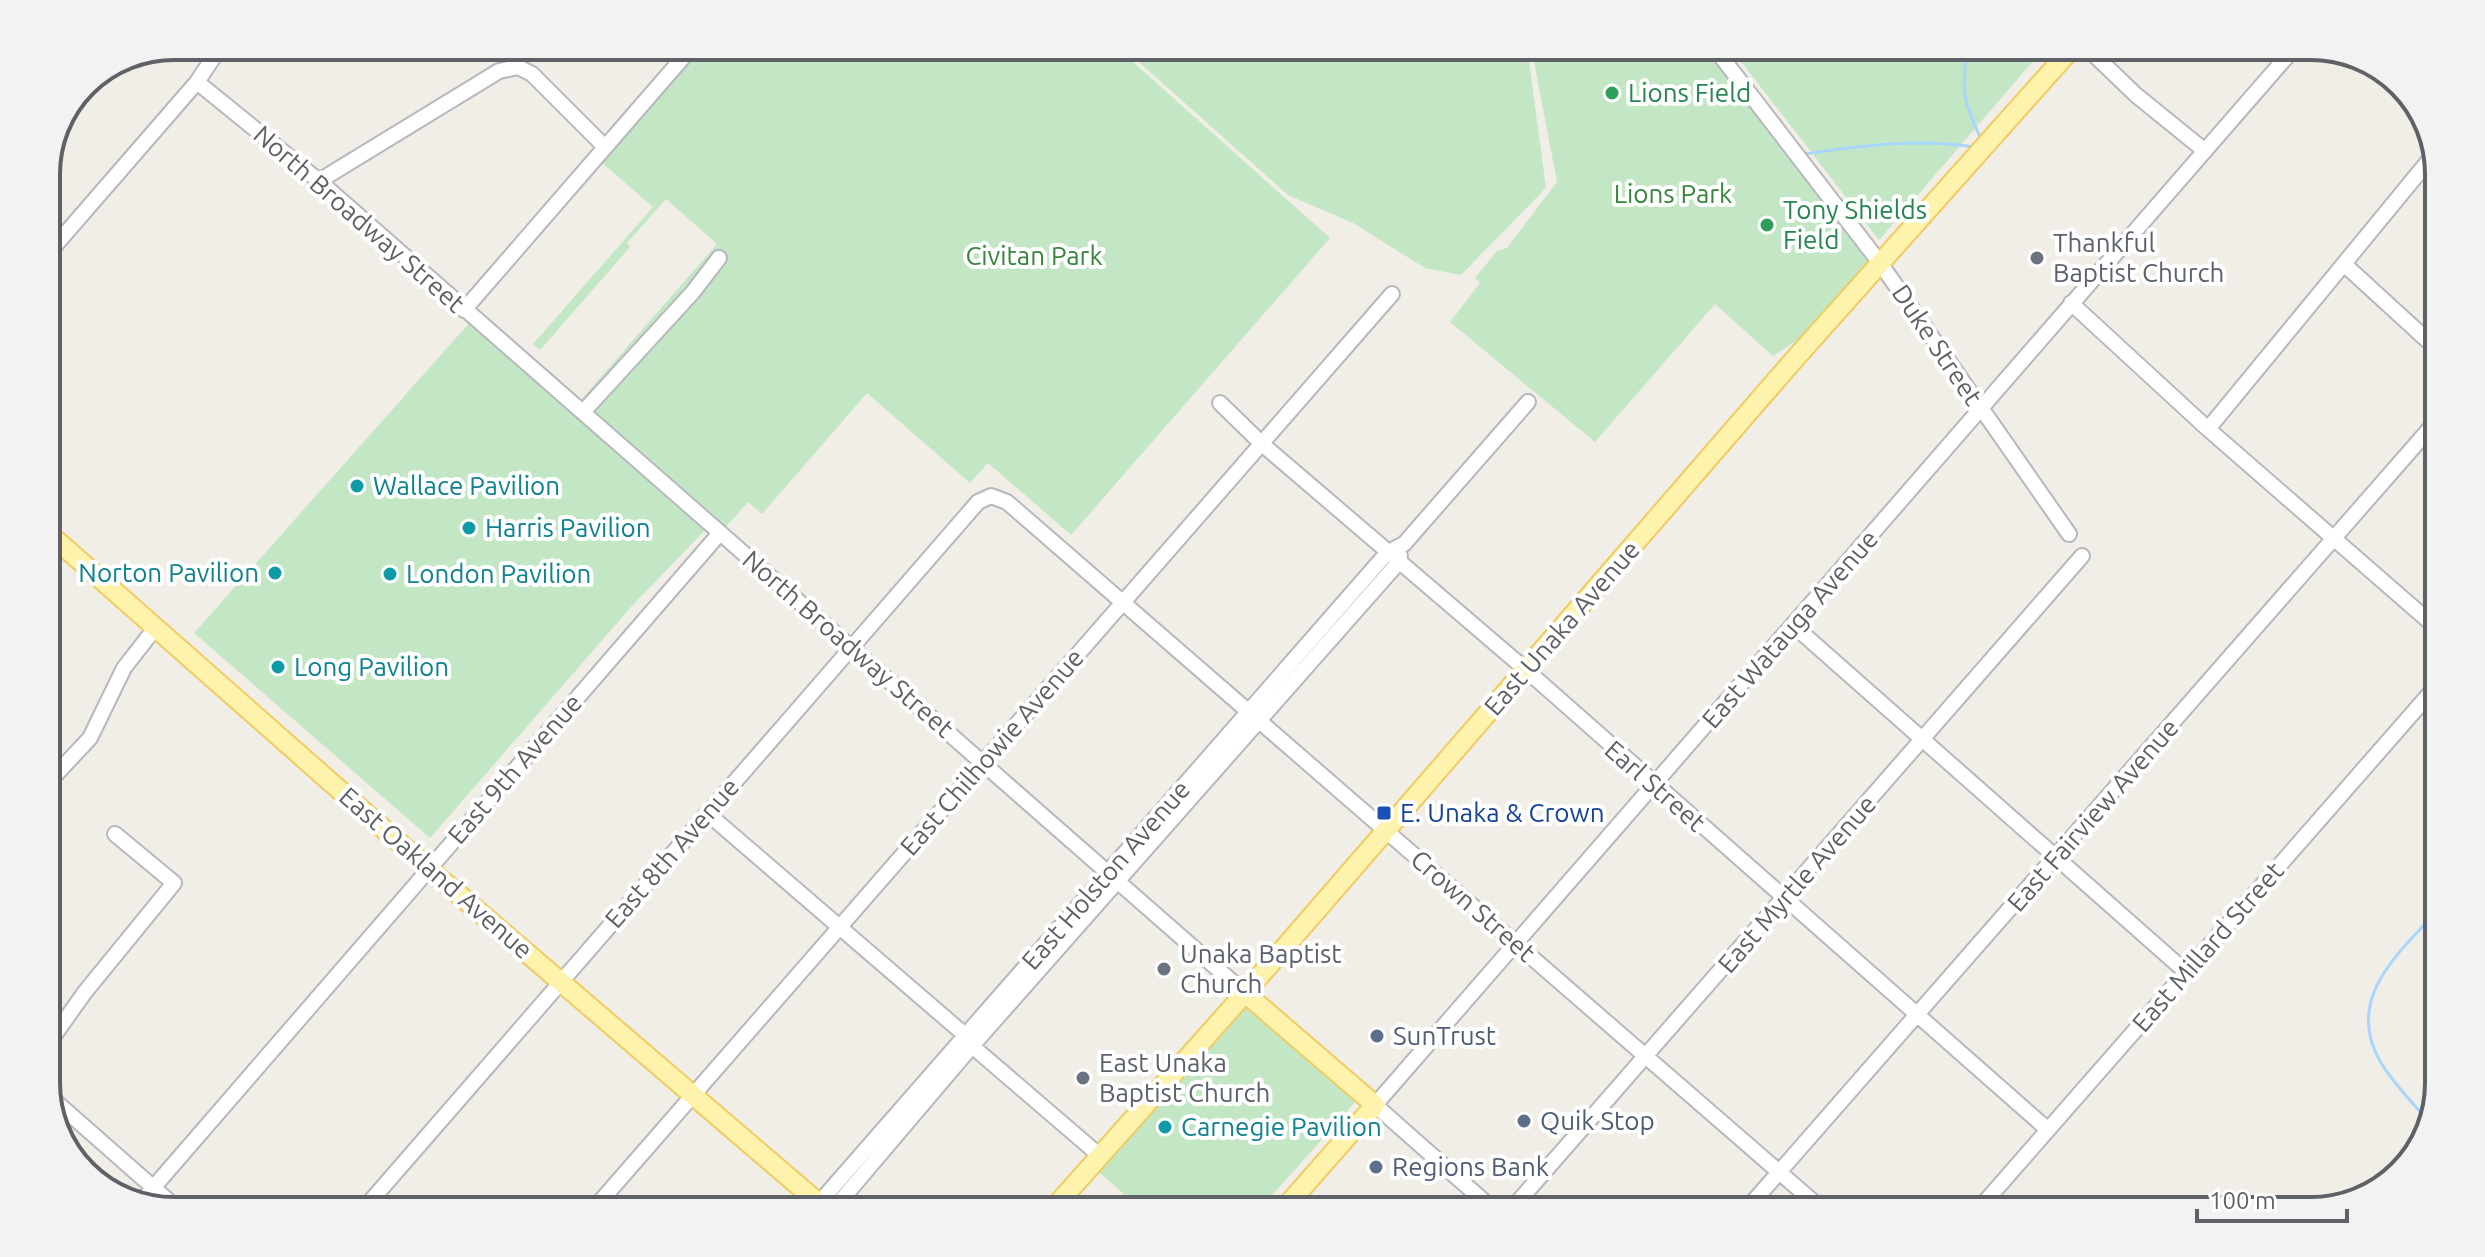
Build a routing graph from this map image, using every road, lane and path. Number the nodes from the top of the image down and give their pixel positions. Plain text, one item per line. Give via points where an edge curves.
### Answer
1 (212, 60) edge
2 (681, 60) edge
3 (1724, 60) edge
4 (2061, 60) edge
5 (2100, 60) edge
6 (2284, 60) edge
7 (197, 82) junction
8 (605, 147) junction
9 (2205, 151) junction
10 (2425, 166) edge
11 (319, 181) junction
12 (60, 240) edge
13 (719, 258) dead end
14 (1880, 263) junction
15 (2345, 265) junction
16 (1392, 294) dead end
17 (2071, 303) junction
18 (464, 310) junction
19 (2425, 338) edge
20 (1528, 402) dead end
21 (1220, 403) dead end
22 (1982, 410) junction
23 (583, 412) junction
24 (2208, 429) junction
25 (2425, 434) edge
26 (1262, 444) junction
27 (985, 497) joint
28 (720, 533) junction
29 (2069, 534) dead end
30 (2335, 538) junction
31 (60, 543) edge
32 (2082, 556) dead end
33 (1392, 558) junction
34 (1122, 601) junction
35 (2425, 618) edge
36 (1793, 625) junction
37 (156, 627) junction
38 (851, 646) junction
39 (1525, 669) junction
40 (2425, 699) edge
41 (1255, 716) junction
42 (1921, 739) junction
43 (984, 763) junction
44 (60, 770) edge
45 (1654, 785) junction
46 (707, 813) junction
47 (1387, 831) junction
48 (115, 834) dead end
49 (2057, 857) junction
50 (429, 869) junction
51 (1113, 877) junction
52 (1785, 899) junction
53 (840, 928) junction
54 (1515, 943) junction
55 (2186, 972) junction
56 (562, 982) junction
57 (1245, 993) junction
58 (1918, 1015) junction
59 (60, 1027) edge
60 (969, 1040) junction
61 (1646, 1059) junction
62 (692, 1097) junction
63 (1375, 1105) junction
64 (63, 1108) edge
65 (2047, 1129) junction
66 (1099, 1155) junction
67 (1780, 1172) junction
68 (152, 1187) junction
69 (147, 1194) edge
70 (162, 1196) edge
71 (374, 1197) edge
72 (604, 1197) edge
73 (809, 1197) edge
74 (833, 1197) edge
75 (1063, 1197) edge
76 (1294, 1197) edge
77 (1479, 1197) edge
78 (1523, 1197) edge
79 (1758, 1197) edge
80 (1808, 1197) edge
81 (1989, 1197) edge

1 - 7 street
2 - 8 street
3 - 14 street, Duke Street
4 - 14 main road, East Unaka Avenue
5 - 9 street
6 - 9 street, East Watauga Avenue
7 - 11 street, North Broadway Street
7 - 12 street
8 - 11 street via 532,74 518,67 499,71
8 - 18 street
9 - 17 street, East Watauga Avenue
10 - 15 street
11 - 18 street, North Broadway Street
13 - 23 street
14 - 22 street, Duke Street
14 - 39 main road, East Unaka Avenue
15 - 19 street
15 - 24 street
16 - 26 street, East Chilhowie Avenue
17 - 22 street, East Watauga Avenue
17 - 24 street
18 - 23 street, North Broadway Street
20 - 33 street, East Holston Avenue
21 - 26 street, Earl Street
22 - 29 street, Duke Street
22 - 36 street, East Watauga Avenue
23 - 28 street, North Broadway Street
24 - 30 street
25 - 30 street, East Fairview Avenue
26 - 33 street, Earl Street
26 - 34 street, East Chilhowie Avenue
27 - 34 street, Crown Street via 1007,502
27 - 38 street, East 8th Avenue
28 - 38 street, North Broadway Street
28 - 50 street, East 9th Avenue
30 - 35 street
30 - 49 street, East Fairview Avenue
31 - 37 main road, East Oakland Avenue
32 - 42 street, East Myrtle Avenue
33 - 39 street, Earl Street
33 - 41 street, East Holston Avenue
34 - 41 street, Crown Street
34 - 43 street, East Chilhowie Avenue
36 - 42 street
36 - 45 street, East Watauga Avenue
37 - 44 street via 124,668 90,738
37 - 50 main road, East Oakland Avenue
38 - 43 street, North Broadway Street
38 - 46 street, East 8th Avenue
39 - 45 street, Earl Street
39 - 47 main road, East Unaka Avenue
40 - 55 street, East Millard Street
41 - 47 street, Crown Street
41 - 51 street, East Holston Avenue
42 - 49 street
42 - 52 street, East Myrtle Avenue
43 - 51 street, North Broadway Street
43 - 53 street, East Chilhowie Avenue
45 - 52 street, Earl Street
45 - 54 street, East Watauga Avenue
46 - 53 street
46 - 56 street, East 8th Avenue
47 - 54 street, Crown Street
47 - 57 main road, East Unaka Avenue
48 - 59 street via 174,883
49 - 55 street
49 - 58 street, East Fairview Avenue
50 - 56 main road, East Oakland Avenue
50 - 68 street, East 9th Avenue
51 - 57 street, North Broadway Street
51 - 60 street, East Holston Avenue
52 - 58 street, Earl Street
52 - 61 street, East Myrtle Avenue
53 - 60 street
53 - 62 street, East Chilhowie Avenue
54 - 61 street, Crown Street
54 - 63 street, East Watauga Avenue
55 - 65 street, East Millard Street
56 - 62 main road, East Oakland Avenue
56 - 71 street, East 8th Avenue
57 - 63 main road, North Broadway Street
57 - 66 main road, East Unaka Avenue
58 - 65 street, Earl Street
58 - 67 street, East Fairview Avenue
60 - 66 street
60 - 74 street, East Holston Avenue
61 - 67 street, Crown Street
61 - 78 street, East Myrtle Avenue
62 - 72 street, East Chilhowie Avenue
62 - 73 main road, East Oakland Avenue
63 - 76 main road, East Watauga Avenue
63 - 77 street, North Broadway Street
64 - 68 street
65 - 81 street, East Millard Street
66 - 75 main road, East Unaka Avenue
67 - 79 street, East Fairview Avenue
67 - 80 street, Crown Street
68 - 69 street, East 9th Avenue
68 - 70 street

